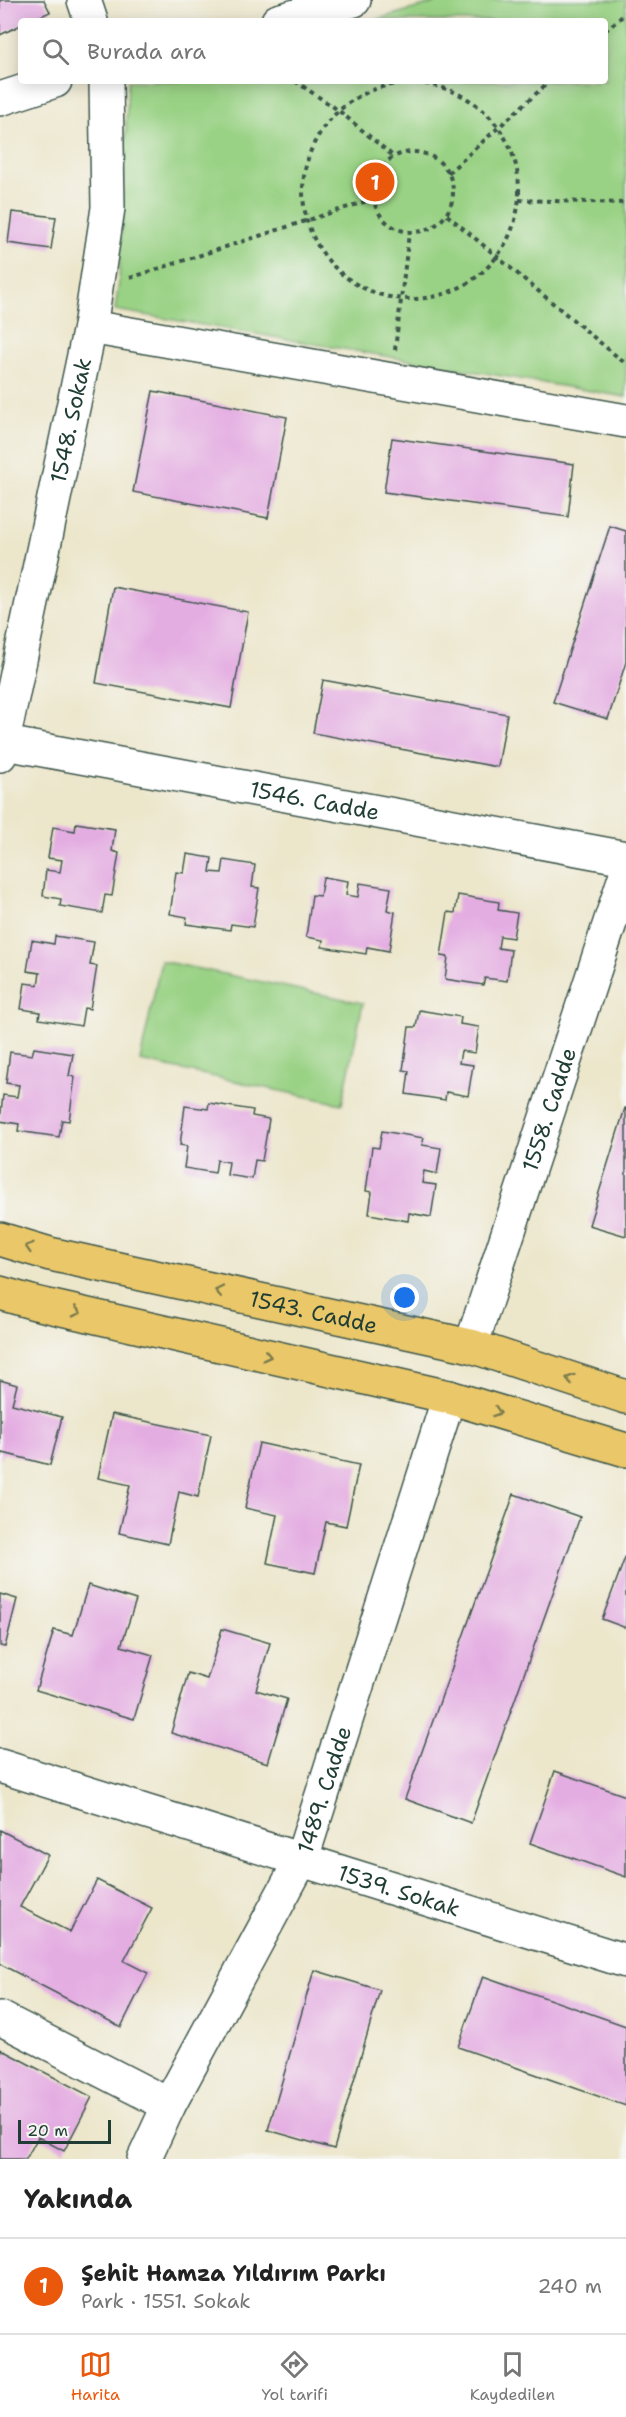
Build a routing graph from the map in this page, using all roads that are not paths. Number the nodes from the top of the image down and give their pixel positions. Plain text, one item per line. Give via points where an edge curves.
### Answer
1 (84, 0) edge
2 (354, 0) edge
3 (90, 18) edge
4 (289, 18) edge
5 (46, 84) edge
6 (106, 84) edge
7 (0, 99) edge
8 (90, 327) junction
9 (626, 421) edge
10 (1, 746) edge
11 (626, 858) edge
12 (626, 874) edge
13 (0, 1239) edge
14 (0, 1293) edge
15 (471, 1346) junction
16 (448, 1397) junction
17 (626, 1397) edge
18 (626, 1450) edge
19 (0, 1766) edge
20 (302, 1858) junction
21 (626, 1961) edge
22 (0, 2018) edge
23 (169, 2106) junction
24 (144, 2159) edge

1 - 3 street
2 - 4 street
5 - 7 street
6 - 8 street, 1548. Sokak via 108,208
8 - 9 street
8 - 10 street, 1548. Sokak
10 - 11 street, 1546. Cadde
12 - 15 street, 1558. Cadde
15 -> 13 main road, 1543. Cadde via 50,1254
14 -> 16 main road
17 -> 15 main road, 1543. Cadde
16 -> 18 main road
16 - 20 street, 1489. Cadde
19 - 20 street, 1539. Sokak
20 - 21 street, 1539. Sokak
20 - 23 street, 1489. Cadde
22 - 23 street
23 - 24 street, 1489. Cadde

